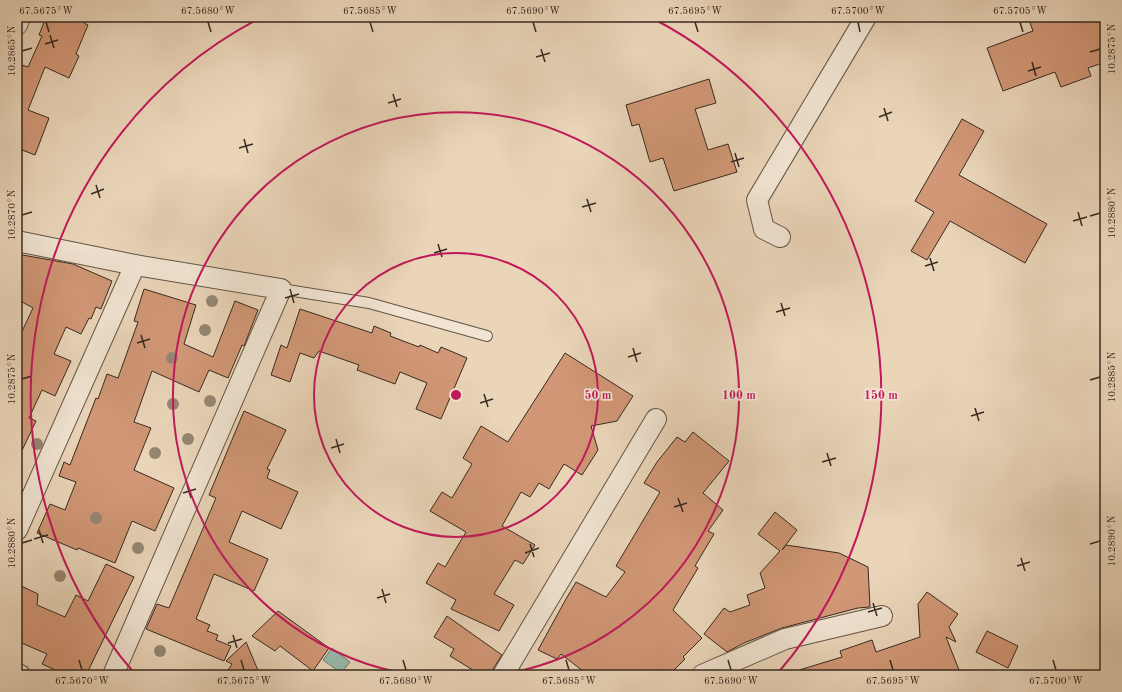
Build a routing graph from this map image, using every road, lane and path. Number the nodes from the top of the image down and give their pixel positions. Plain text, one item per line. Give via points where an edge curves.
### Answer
1 (20, 17) edge
2 (866, 17) edge
3 (17, 25) edge
4 (780, 237) dead end
5 (17, 241) edge
6 (135, 265) junction
7 (281, 289) junction
8 (487, 336) dead end
9 (656, 419) dead end
10 (17, 530) edge
11 (882, 616) dead end
12 (113, 675) edge
13 (503, 675) edge
14 (702, 675) edge

1 - 3 street
2 - 4 street via 757,200 764,229
5 - 6 street
6 - 7 street
6 - 10 street
7 - 8 lane via 369,303
7 - 12 street
9 - 13 street
11 - 14 street via 785,639

